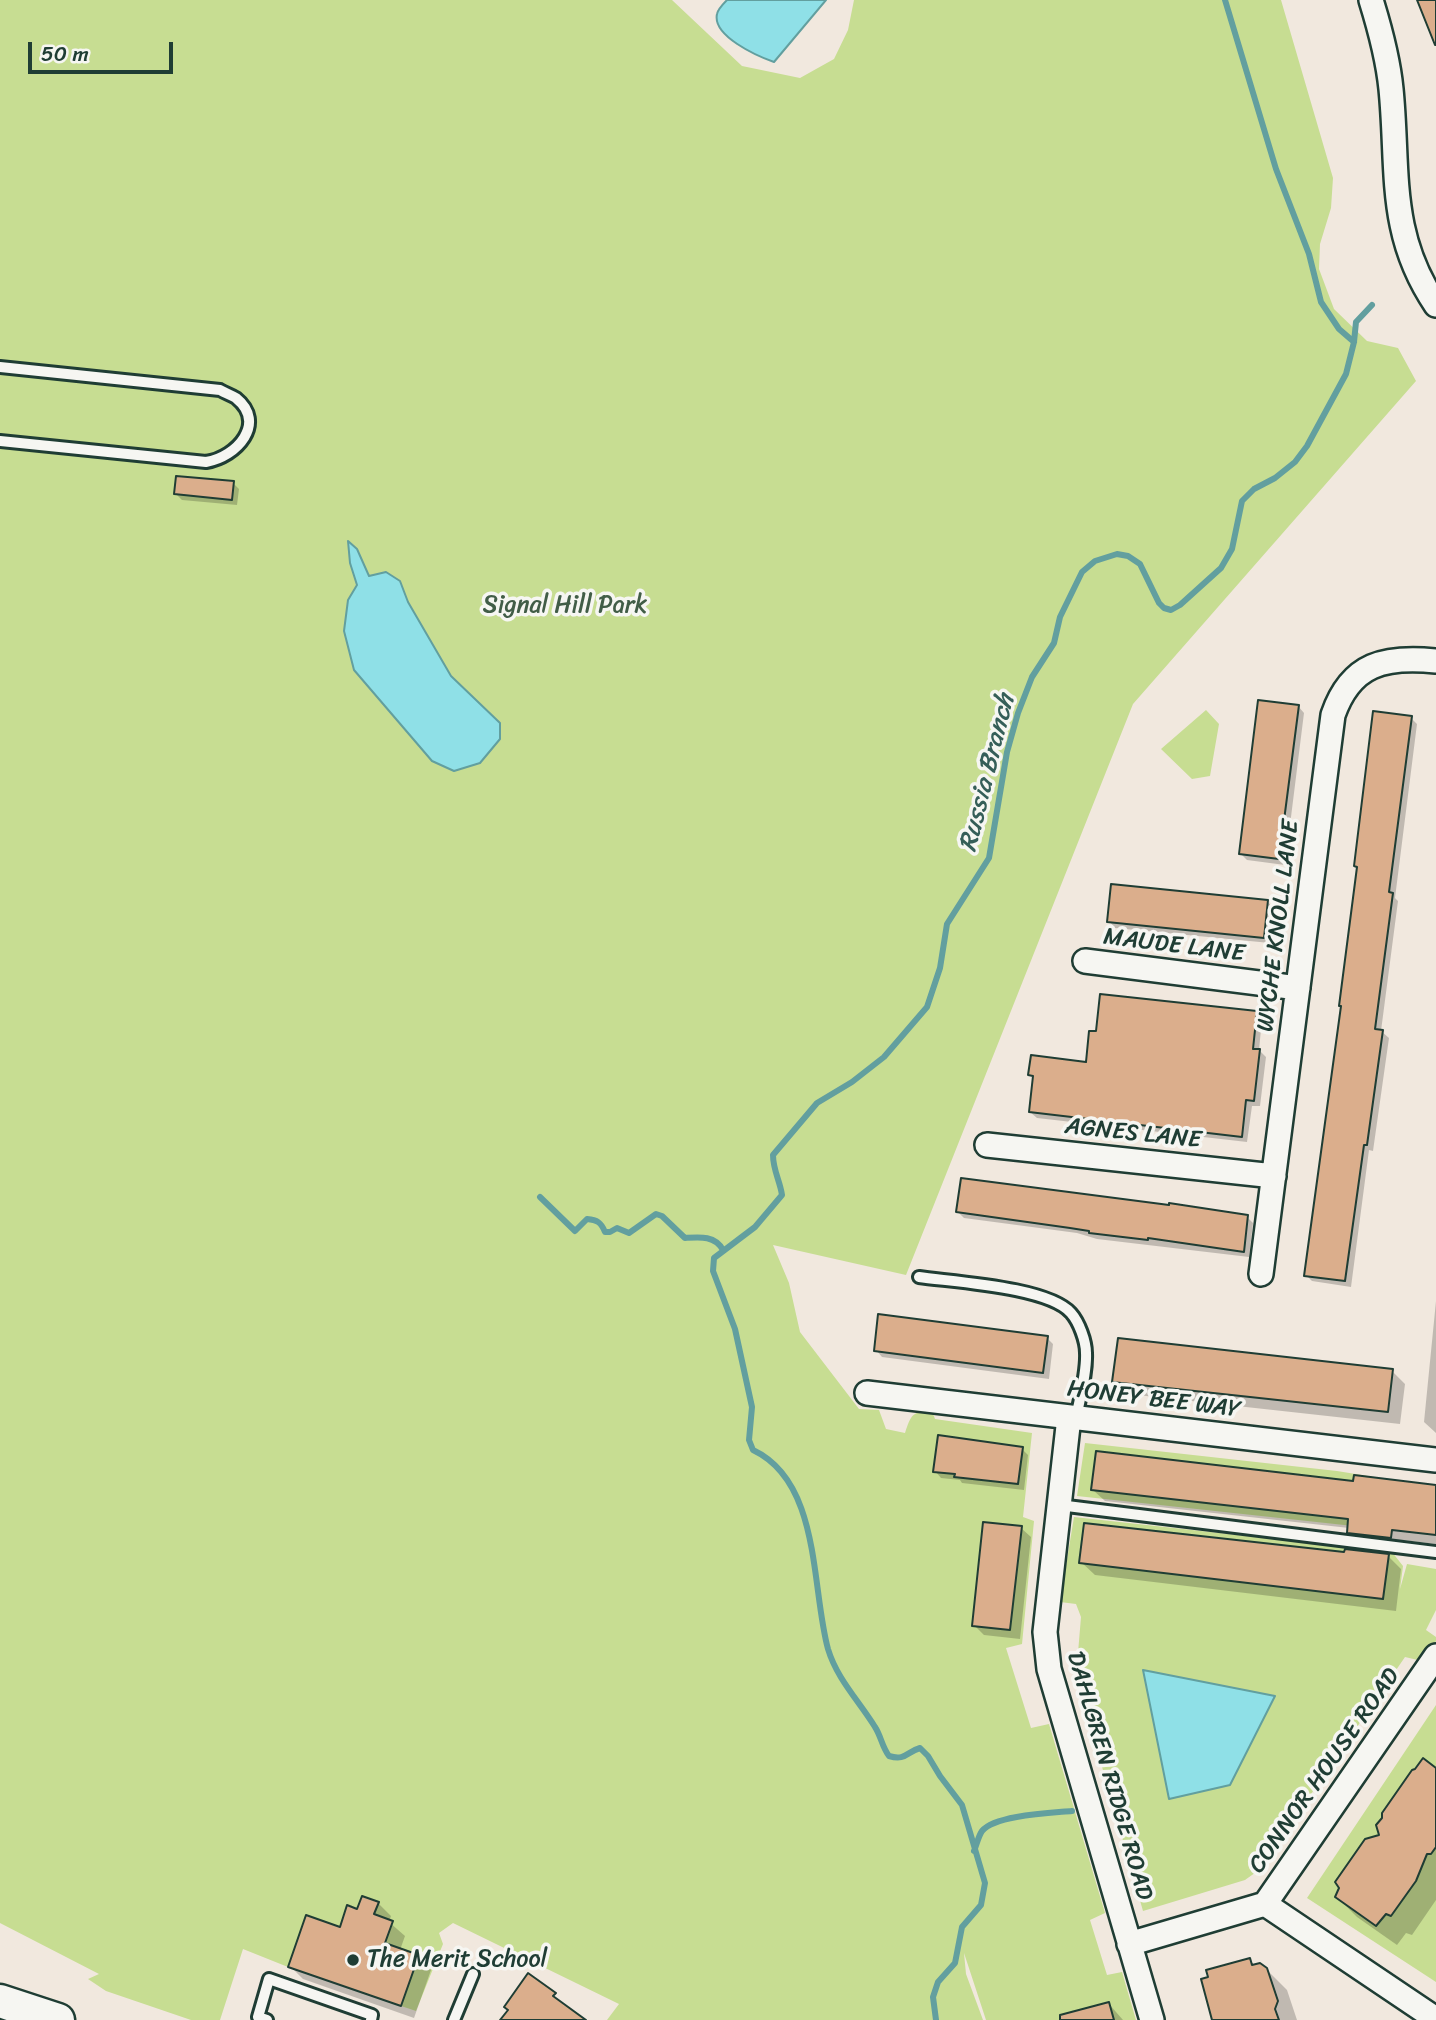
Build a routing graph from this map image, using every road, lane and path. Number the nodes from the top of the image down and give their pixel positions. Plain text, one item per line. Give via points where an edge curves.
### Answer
1 (1371, 0) edge
2 (1436, 305) edge
3 (0, 367) edge
4 (0, 441) edge
5 (1436, 661) edge
6 (1085, 961) dead end
7 (1298, 988) junction
8 (986, 1144) dead end
9 (1274, 1177) junction
10 (1261, 1273) dead end
11 (919, 1277) dead end
12 (867, 1393) dead end
13 (1072, 1417) junction
14 (1436, 1460) edge
15 (1059, 1505) junction
16 (1436, 1552) edge
17 (1436, 1656) edge
18 (1265, 1904) junction
19 (1129, 1944) junction
20 (473, 1974) dead end
21 (0, 2001) edge
22 (1436, 2019) edge
23 (58, 2020) edge
24 (267, 2020) edge
25 (370, 2020) edge
26 (454, 2020) edge
27 (1152, 2020) edge

1 - 2 street via 1388,64 1394,175 1404,234
3 - 4 lane via 220,390 242,406 248,429 234,452 206,462
5 - 7 street, WYCHE KNOLL LANE via 1379,662 1354,678 1339,698 1333,715
6 - 7 street, MAUDE LANE
7 - 9 street, WYCHE KNOLL LANE
8 - 9 street, AGNES LANE
9 - 10 street, WYCHE KNOLL LANE
11 - 13 lane via 1027,1293 1048,1298 1072,1313 1086,1353
12 - 13 street, HONEY BEE WAY
13 - 14 street, HONEY BEE WAY
13 - 15 street, DAHLGREN RIDGE ROAD
15 - 16 lane
15 - 19 street, DAHLGREN RIDGE ROAD via 1045,1632 1047,1659
17 - 18 street, CONNOR HOUSE ROAD
18 - 19 street, CONNOR HOUSE ROAD
18 - 22 street
19 - 27 street, DAHLGREN RIDGE ROAD
20 - 26 lane
21 - 23 main road
24 - 25 lane via 258,2017 269,1979 372,2015

